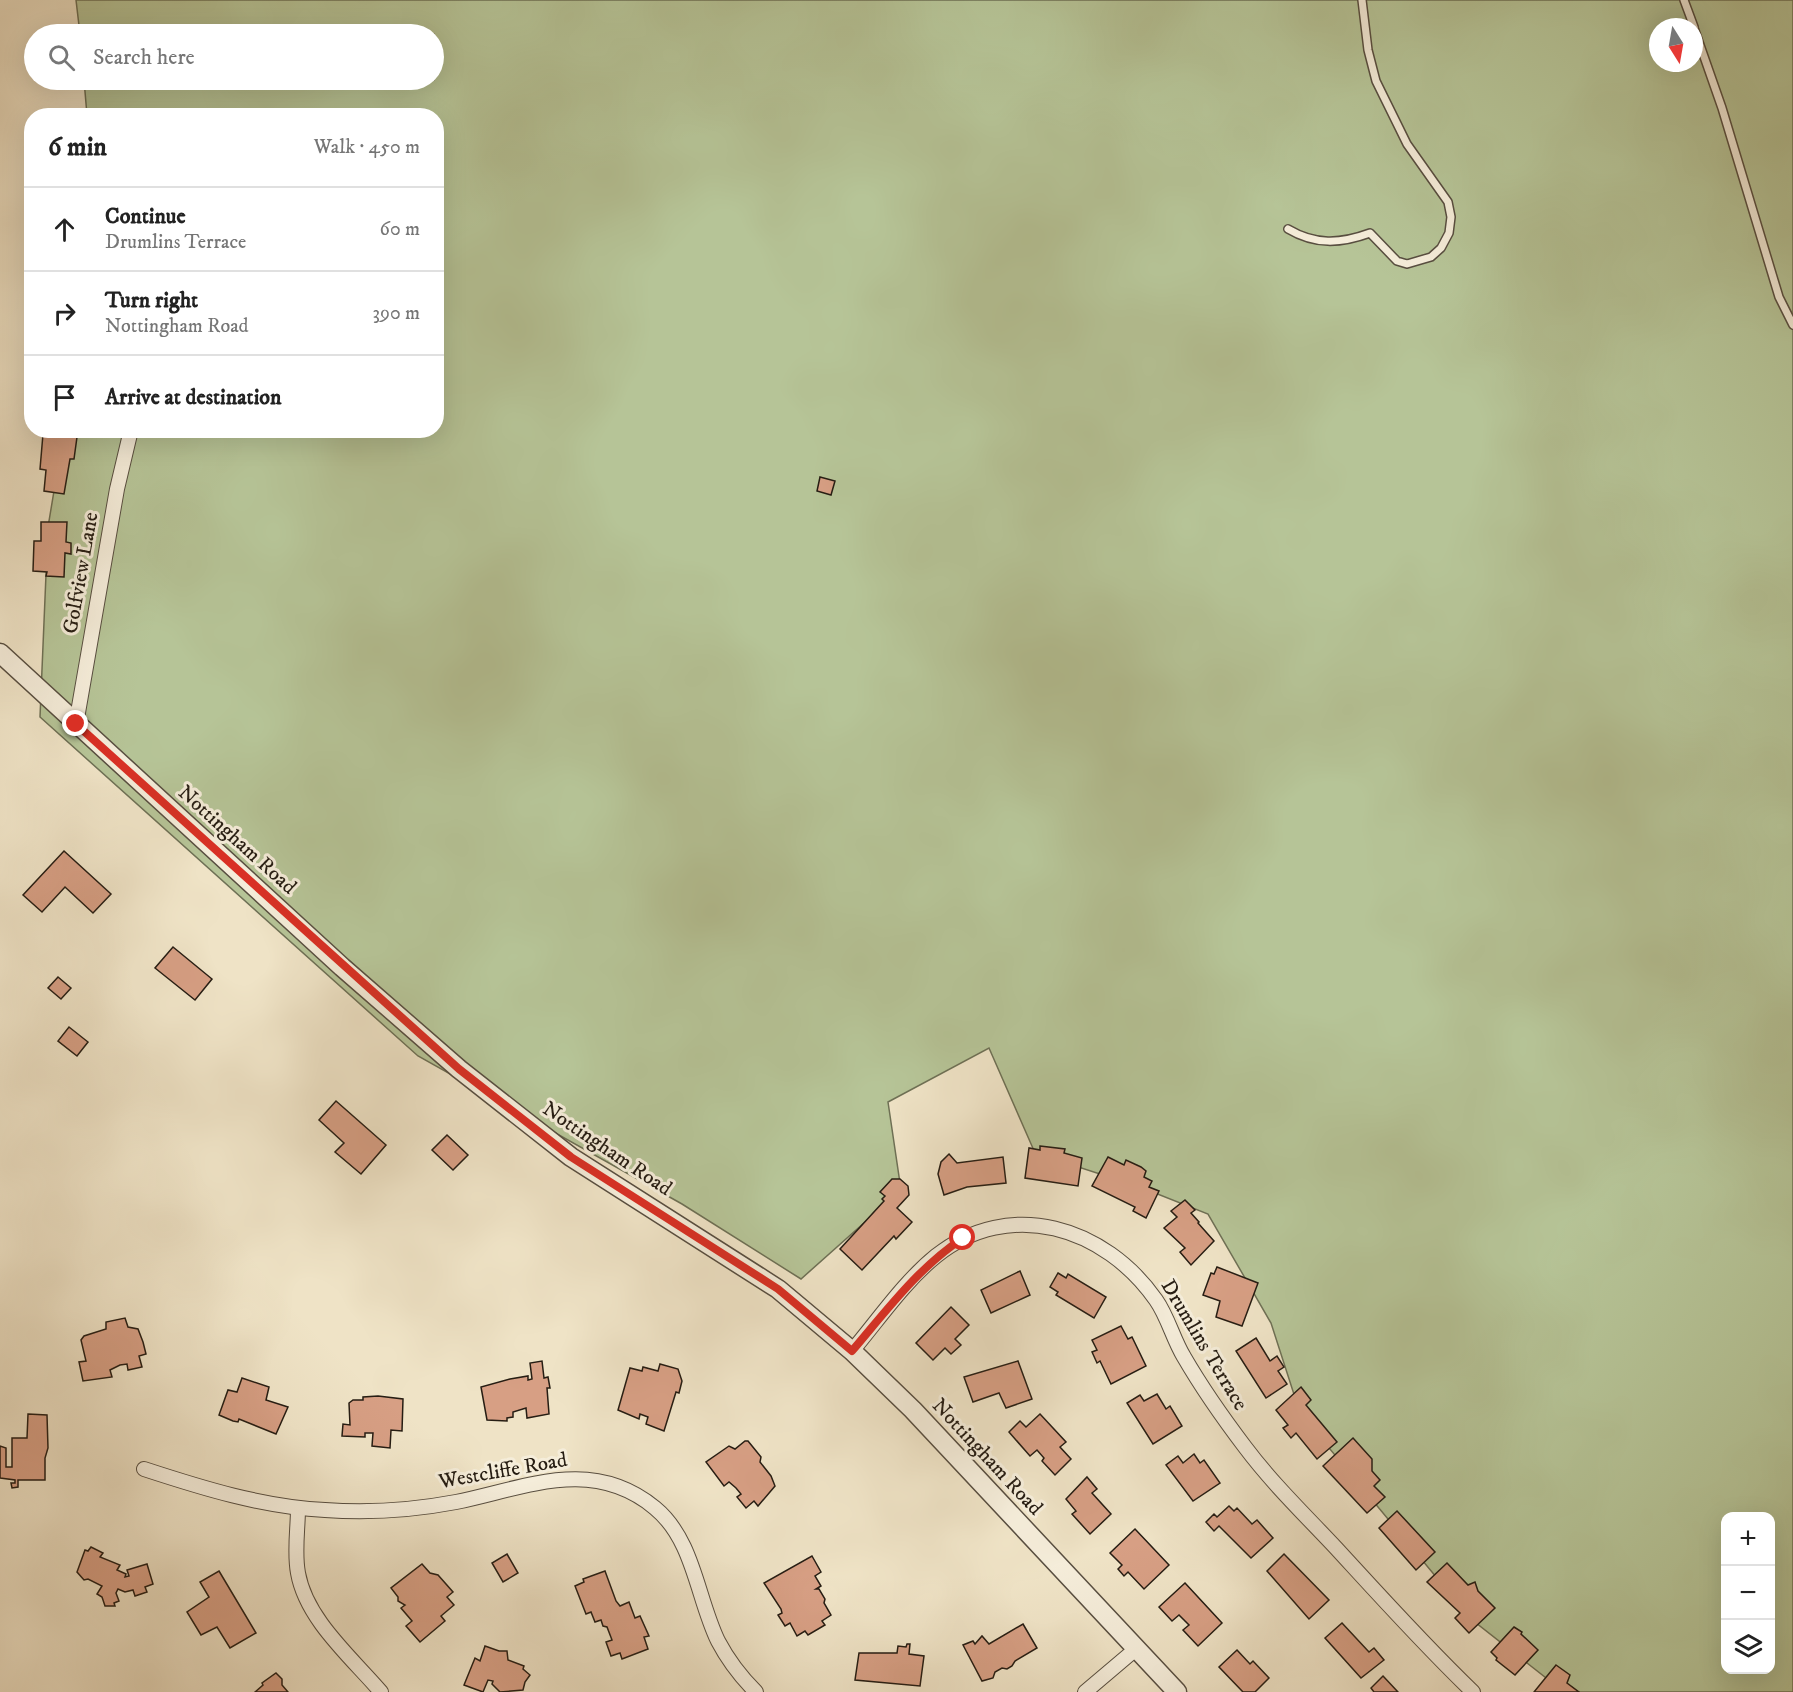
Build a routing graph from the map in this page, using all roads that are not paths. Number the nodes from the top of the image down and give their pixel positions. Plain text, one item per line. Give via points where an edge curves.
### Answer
1 (1362, 0) edge
2 (1684, 0) edge
3 (1691, 18) edge
4 (1703, 53) edge
5 (1288, 229) dead end
6 (1793, 326) edge
7 (129, 438) edge
8 (0, 653) edge
9 (76, 724) junction
10 (852, 1351) junction
11 (144, 1469) dead end
12 (298, 1508) junction
13 (1137, 1648) junction
14 (381, 1692) edge
15 (756, 1692) edge
16 (1085, 1692) edge
17 (1177, 1692) edge
18 (1473, 1692) edge

1 - 5 lane via 1376,81 1407,144 1448,202 1449,233 1431,257 1407,264 1397,261 1370,233 1328,243 1305,239
2 - 3 lane
4 - 6 lane via 1773,279
7 - 9 street, Golfview Lane
8 - 9 street, Nottingham Road
9 - 10 street, Nottingham Road via 459,1069 571,1157 778,1289
10 - 13 street, Nottingham Road
10 - 18 street, Drumlins Terrace via 904,1288 935,1257 963,1238 995,1228 1038,1224 1063,1229 1098,1244 1130,1268 1157,1301 1183,1356 1255,1460 1436,1658
11 - 12 street, Westcliffe Road via 203,1488
12 - 14 street via 297,1571 304,1598
12 - 15 street, Westcliffe Road via 401,1509 574,1477 597,1480 634,1494 669,1522 683,1544 718,1641 740,1676
13 - 16 street
13 - 17 street, Nottingham Road

